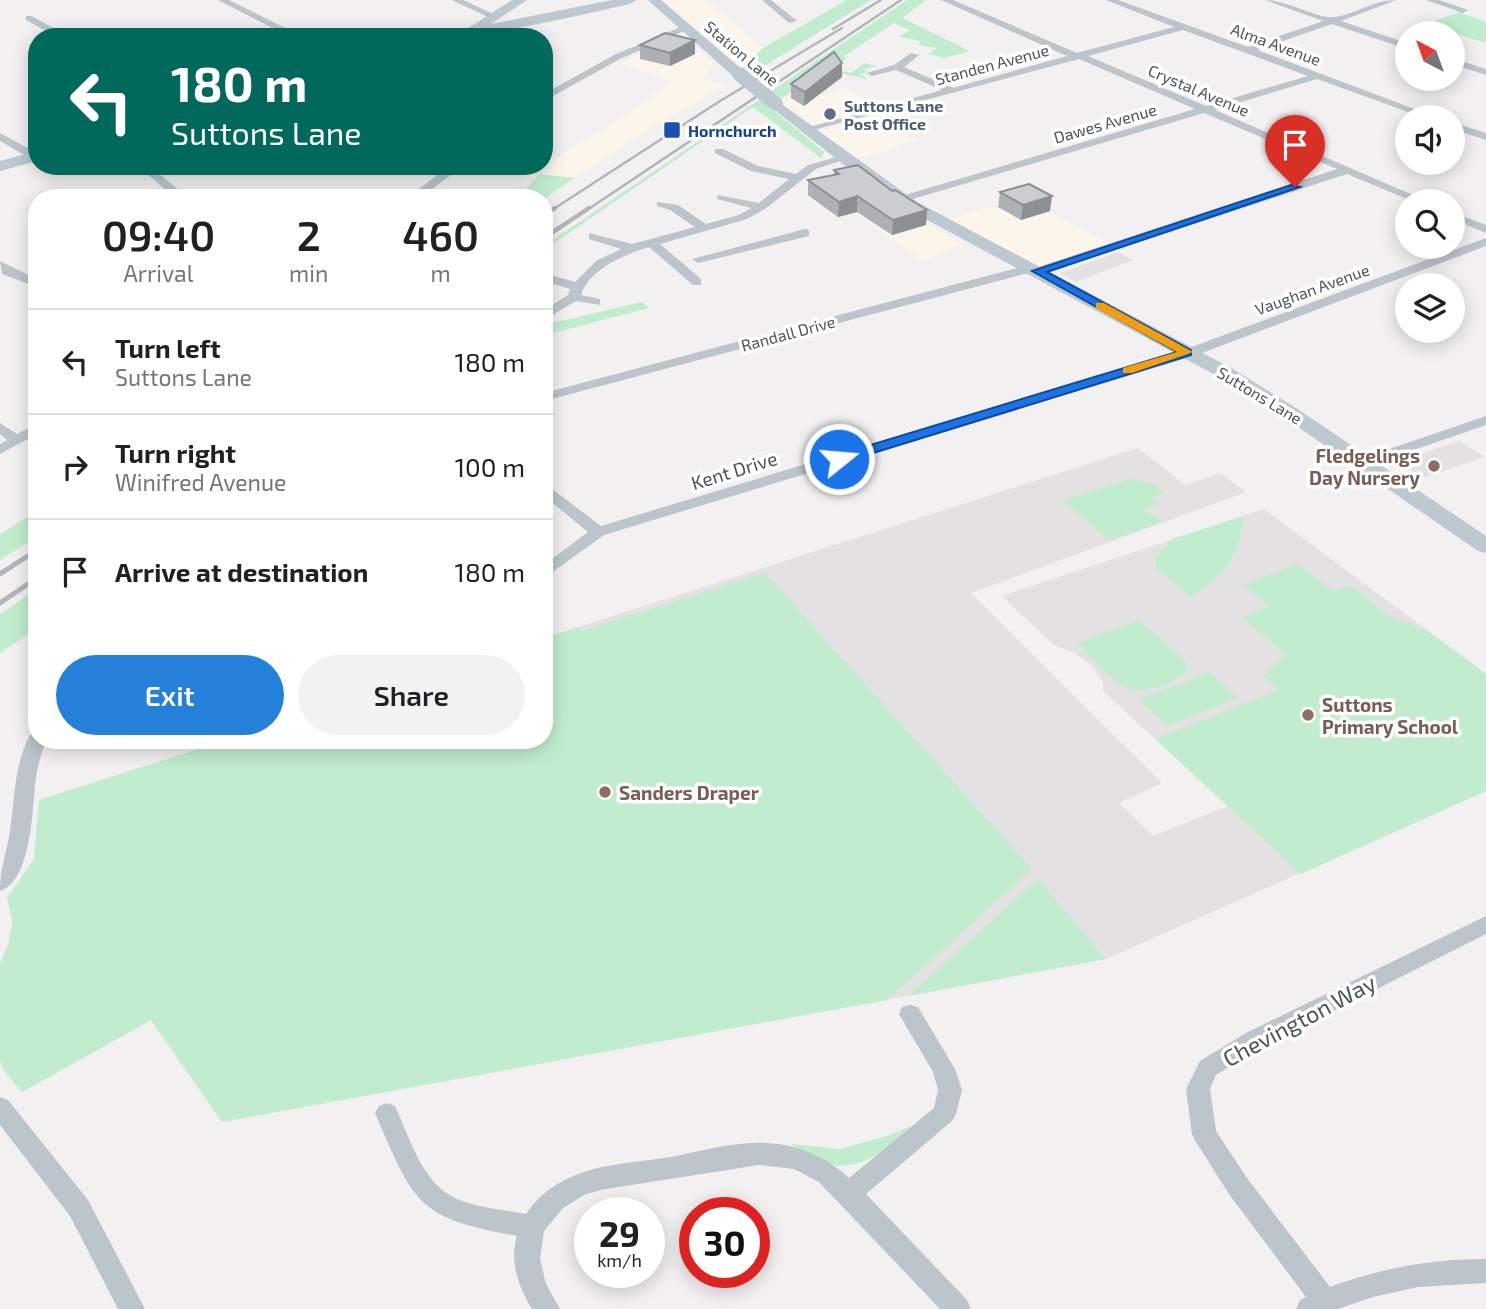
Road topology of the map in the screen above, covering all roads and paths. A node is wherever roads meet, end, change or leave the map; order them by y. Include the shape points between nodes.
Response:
1 (222, 0) edge
2 (456, 0) edge
3 (522, 0) edge
4 (630, 0) edge
5 (654, 0) edge
6 (766, 0) edge
7 (945, 0) edge
8 (1110, 0) edge
9 (1269, 0) edge
10 (1392, 0) edge
11 (1430, 0) edge
12 (1464, 10) dead end
13 (495, 17) junction
14 (29, 18) dead end
15 (792, 21) dead end
16 (1332, 21) junction
17 (1183, 27) junction
18 (47, 28) edge
19 (280, 28) edge
20 (475, 28) edge
21 (488, 28) edge
22 (686, 28) junction
23 (1395, 42) edge
24 (1248, 50) junction
25 (901, 52) dead end
26 (1079, 57) junction
27 (1465, 65) edge
28 (897, 67) junction
29 (1486, 72) edge
30 (872, 73) dead end
31 (1317, 76) junction
32 (952, 91) junction
33 (553, 93) edge
34 (776, 104) joint
35 (1398, 105) edge
36 (1205, 110) junction
37 (810, 130) junction
38 (1465, 130) edge
39 (0, 135) edge
40 (1486, 137) edge
41 (719, 151) dead end
42 (28, 152) edge
43 (844, 158) junction
44 (28, 159) edge
45 (0, 166) edge
46 (1347, 170) junction
47 (154, 175) edge
48 (444, 175) edge
49 (798, 178) junction
50 (171, 189) edge
51 (425, 189) edge
52 (1395, 190) edge
53 (721, 197) dead end
54 (902, 199) junction
55 (660, 204) dead end
56 (761, 206) junction
57 (1465, 220) edge
58 (704, 228) junction
59 (1486, 229) edge
60 (741, 233) junction
61 (805, 233) dead end
62 (593, 236) dead end
63 (651, 242) junction
64 (1486, 242) edge
65 (632, 248) junction
66 (698, 259) dead end
67 (0, 265) edge
68 (1035, 270) junction
69 (28, 280) edge
70 (553, 281) edge
71 (697, 282) dead end
72 (575, 292) junction
73 (595, 302) dead end
74 (553, 309) edge
75 (1188, 353) junction
76 (553, 395) edge
77 (1486, 420) edge
78 (0, 427) edge
79 (28, 433) edge
80 (16, 440) junction
81 (0, 450) edge
82 (1365, 462) junction
83 (553, 495) edge
84 (598, 532) junction
85 (1486, 546) edge
86 (553, 566) edge
87 (33, 749) edge
88 (0, 883) edge
89 (1486, 925) edge
90 (911, 1014) dead end
91 (0, 1107) edge
92 (387, 1113) dead end
93 (848, 1194) junction
94 (533, 1227) junction
95 (1486, 1271) edge
96 (1317, 1305) edge
97 (132, 1309) edge
98 (547, 1309) edge
99 (958, 1309) edge

1 - 19 street
2 - 13 street
3 - 13 street
4 - 21 street
5 - 22 street, Station Lane
6 - 15 street
7 - 26 street, Crystal Avenue
8 - 17 street, Alma Avenue
9 - 16 street
10 - 16 street
11 - 12 street
13 - 20 street
14 - 18 street
16 - 23 street
16 - 24 street
17 - 24 street, Alma Avenue
17 - 26 street, Standen Avenue
22 - 33 street via 617,57
22 - 34 street, Station Lane, bridge
24 - 31 street, Alma Avenue
25 - 28 street via 918,56
26 - 32 street, Standen Avenue
26 - 36 street, Crystal Avenue
27 - 29 street
28 - 30 street
28 - 32 street
31 - 35 street, Alma Avenue
31 - 36 street, Dawes Avenue
32 - 37 street, Standen Avenue
34 - 37 street, Suttons Lane
36 - 46 street, Crystal Avenue
36 - 54 street, Dawes Avenue
37 - 43 street, Suttons Lane
38 - 40 street
39 - 42 street
41 - 49 street via 755,169
43 - 49 street via 814,166
43 - 54 street, Suttons Lane
44 - 45 street
46 - 52 street, Crystal Avenue
46 - 68 street, Randall Drive
47 - 50 street
48 - 51 street
49 - 56 street
53 - 56 street
54 - 68 street, Suttons Lane
55 - 58 street via 674,207
56 - 60 street
57 - 59 street
58 - 60 street
58 - 63 street
60 - 61 street via 763,244
60 - 66 street
62 - 65 street
63 - 65 street
63 - 71 street
64 - 75 street, Vaughan Avenue
65 - 72 street via 600,264
67 - 69 street
68 - 75 street, Suttons Lane
68 - 76 street, Randall Drive
70 - 72 street
72 - 73 street
72 - 74 street
75 - 82 street, Suttons Lane
75 - 84 street, Kent Drive
77 - 82 street
78 - 80 street
79 - 80 street
80 - 81 street
82 - 85 street, Suttons Lane
83 - 84 street
84 - 86 street, Kent Drive
87 - 88 street via 26,768 16,855
89 - 96 street, Chevington Way via 1254,1040 1208,1068 1198,1089 1204,1134
90 - 93 street via 944,1069 950,1090 944,1114
91 - 97 street via 79,1208
92 - 94 street via 417,1178 432,1197 455,1210
93 - 94 street via 811,1164 785,1155 751,1153 584,1183 557,1198
93 - 99 street
94 - 98 street via 527,1265
95 - 96 street via 1421,1273

